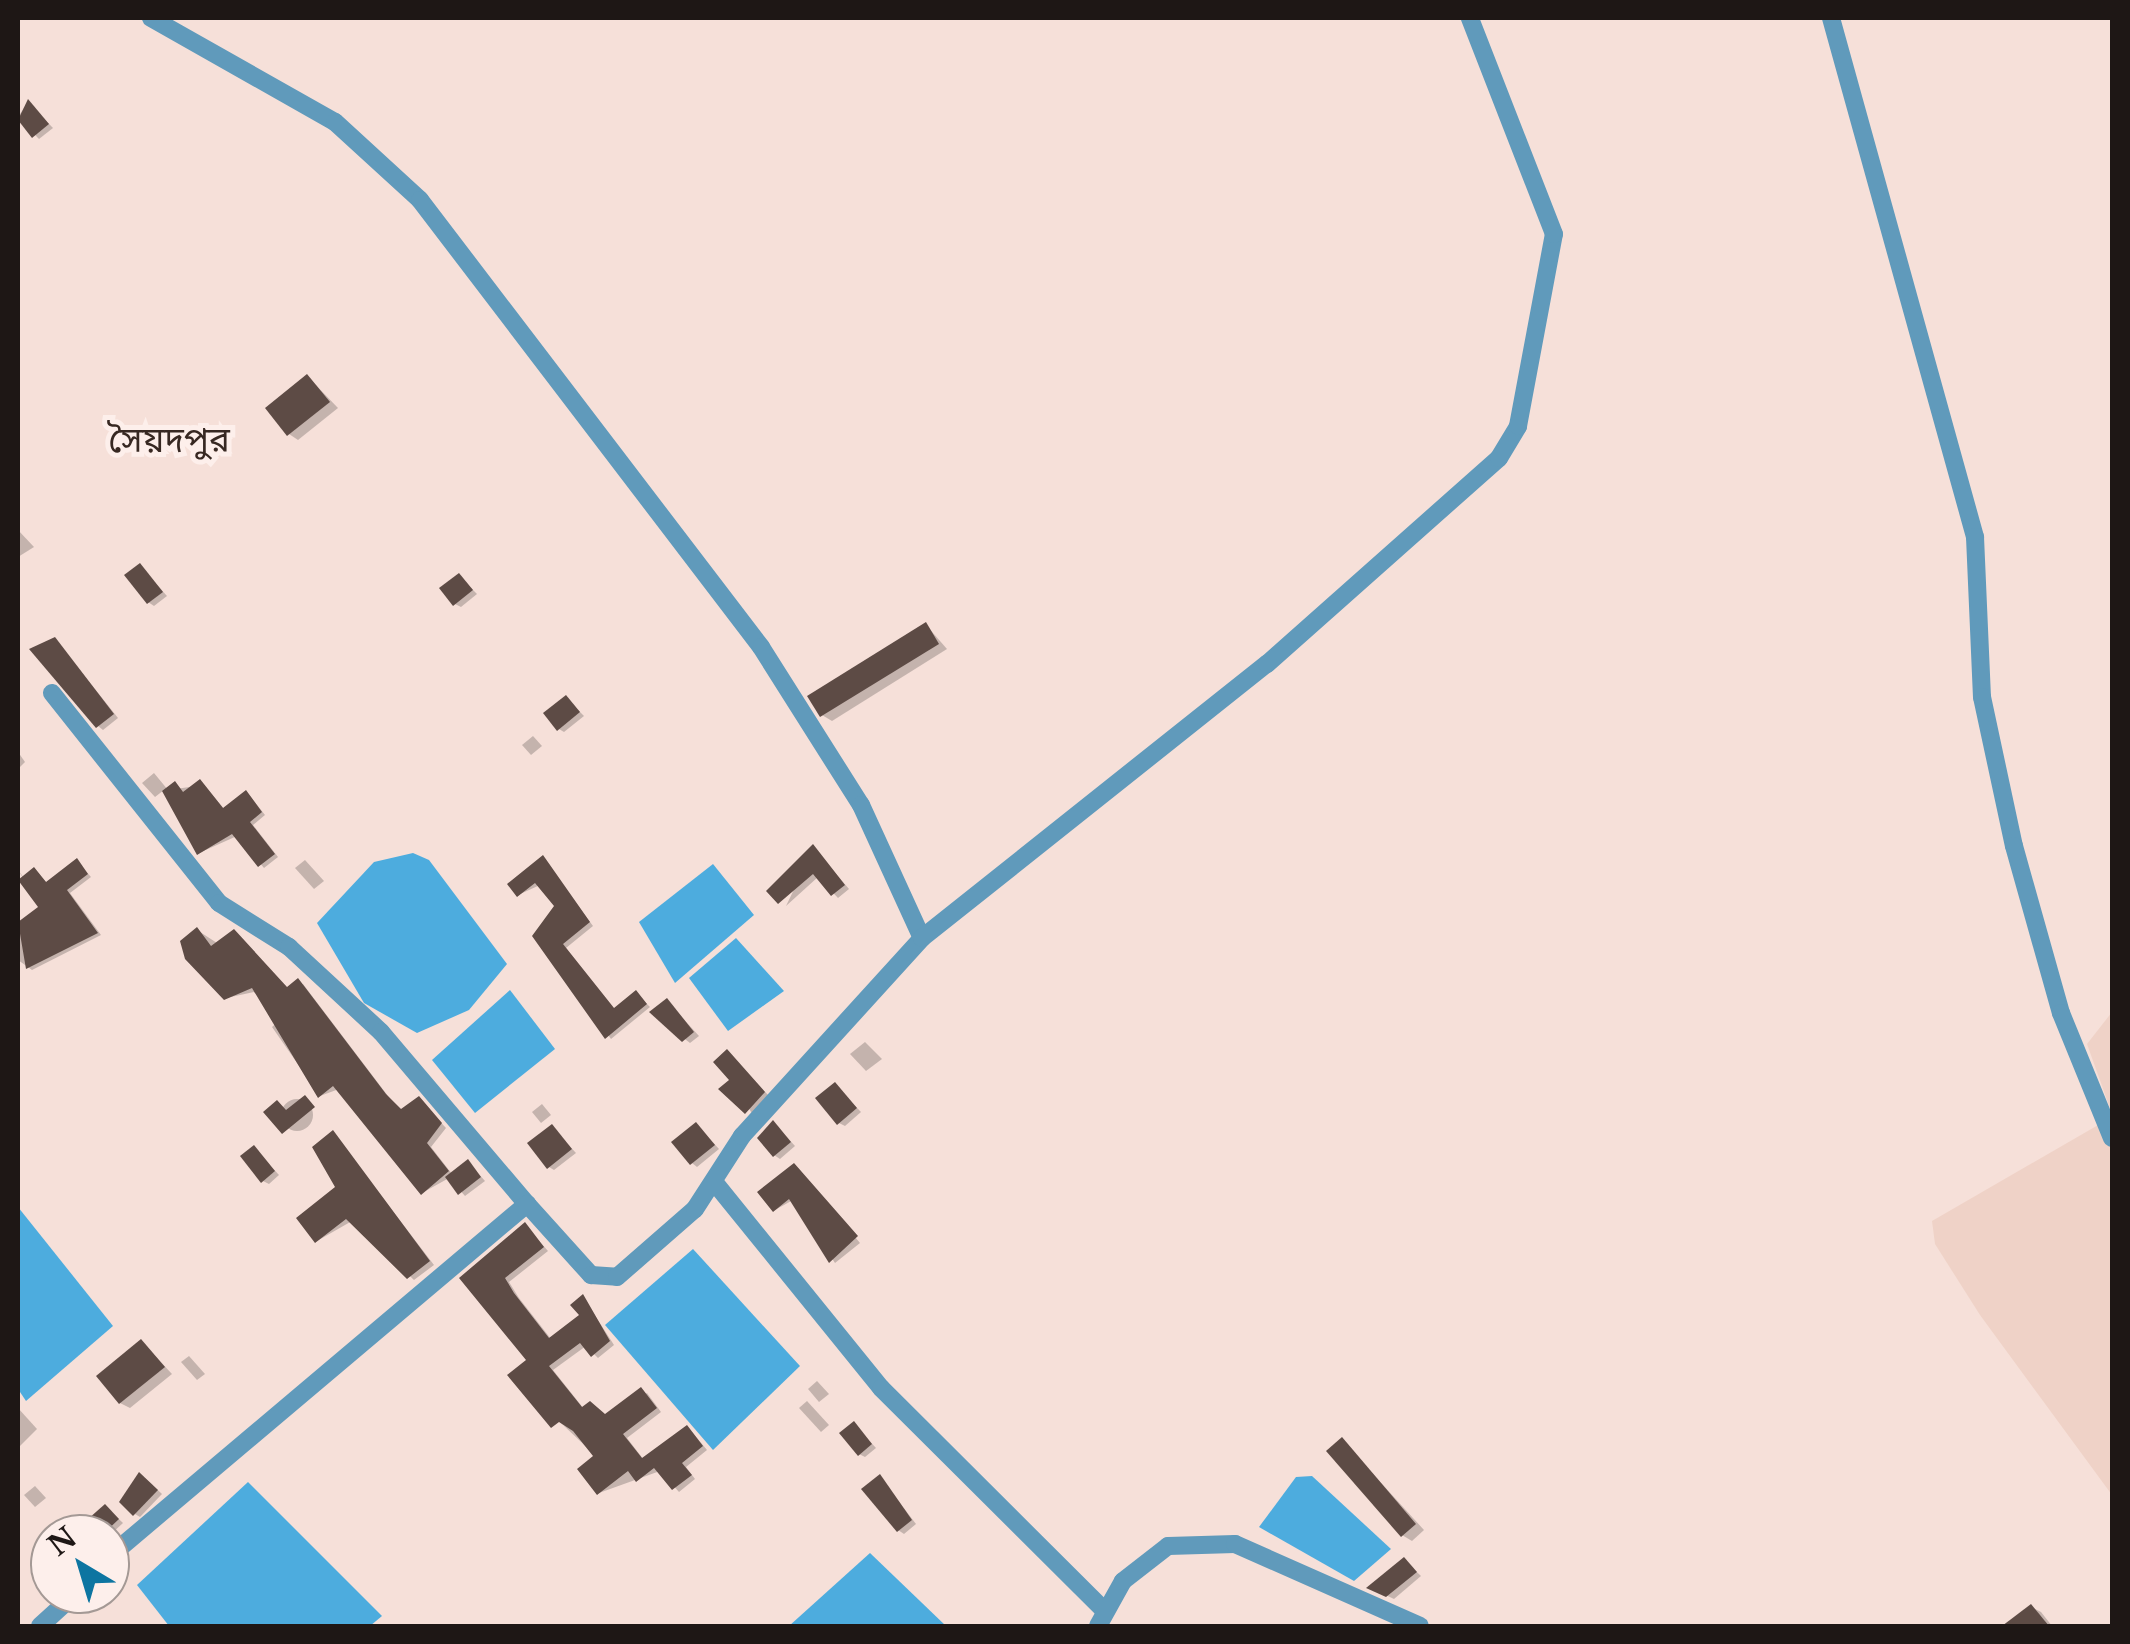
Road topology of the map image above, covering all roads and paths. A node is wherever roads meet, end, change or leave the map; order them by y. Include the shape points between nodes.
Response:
1 (151, 18) edge
2 (1470, 18) edge
3 (1830, 18) edge
4 (52, 693) dead end
5 (922, 938) junction
6 (2112, 1138) edge
7 (715, 1183) junction
8 (528, 1204) junction
9 (130, 1539) edge
10 (1100, 1618) edge
11 (1420, 1626) edge

1 - 5 street via 335,122 420,200 760,647 861,806
2 - 5 street via 1554,234 1518,426 1499,458 1390,559
3 - 6 street via 1975,537 1982,698 2014,846 2062,1013
4 - 8 street via 219,903 289,947 381,1032
5 - 7 street via 766,1107
7 - 8 street via 695,1210 603,1281
7 - 10 street via 881,1388
8 - 9 street
10 - 11 street via 1168,1546 1235,1544

